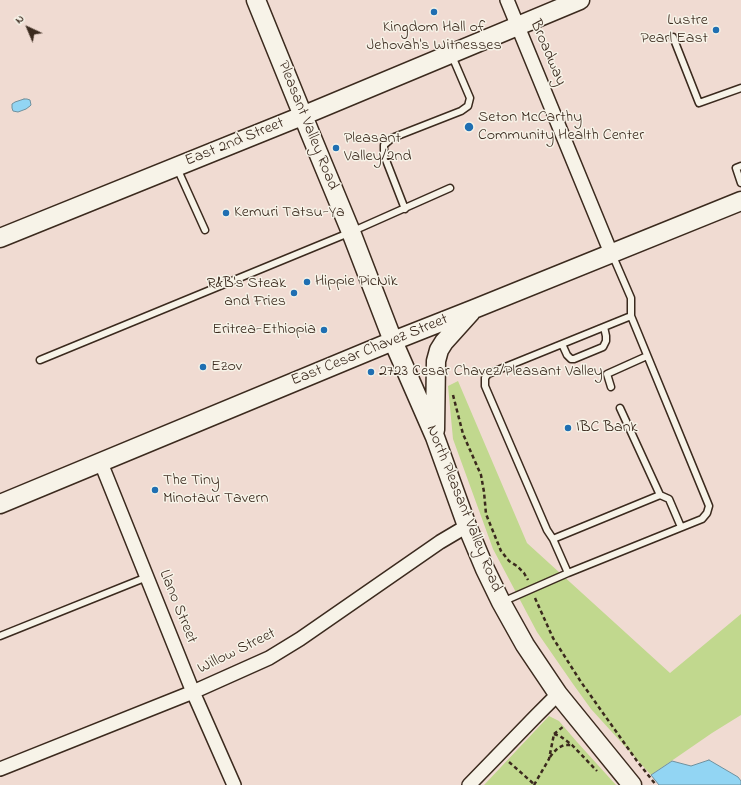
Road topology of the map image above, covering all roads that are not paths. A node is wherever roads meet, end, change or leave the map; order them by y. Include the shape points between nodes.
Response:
1 (256, 0) edge
2 (507, 0) edge
3 (580, 0) edge
4 (517, 26) junction
5 (673, 37) dead end
6 (451, 54) junction
7 (741, 88) edge
8 (302, 116) junction
9 (741, 166) edge
10 (177, 167) junction
11 (741, 182) edge
12 (450, 188) dead end
13 (741, 201) edge
14 (405, 209) junction
15 (205, 230) dead end
16 (351, 232) junction
17 (0, 238) edge
18 (611, 253) junction
19 (474, 309) junction
20 (631, 316) junction
21 (604, 327) junction
22 (393, 341) junction
23 (562, 344) junction
24 (648, 356) junction
25 (40, 360) dead end
26 (611, 387) dead end
27 (620, 408) dead end
28 (435, 437) junction
29 (101, 463) junction
30 (660, 495) junction
31 (0, 504) edge
32 (467, 526) junction
33 (682, 528) junction
34 (553, 539) junction
35 (568, 573) junction
36 (147, 577) junction
37 (501, 602) junction
38 (0, 636) edge
39 (194, 692) junction
40 (558, 694) junction
41 (0, 769) edge
42 (234, 785) edge
43 (469, 785) edge
44 (632, 785) edge

1 - 8 main road, Pleasant Valley Road
2 - 4 street, Broadway
3 - 4 main road, East 2nd Street
4 - 6 main road, East 2nd Street
4 - 18 street, Broadway
5 - 7 lane via 699,103
6 - 8 main road, East 2nd Street
6 - 14 lane via 470,98 468,106 392,138 384,145 384,155
8 - 10 main road, East 2nd Street
8 - 16 main road, Pleasant Valley Road
9 - 11 lane via 736,168
10 - 15 lane
10 - 17 main road, East 2nd Street
12 - 14 lane
13 - 18 main road, East Cesar Chavez Street
14 - 16 lane
16 - 22 main road, Pleasant Valley Road
16 - 25 lane
18 - 19 main road, East Cesar Chavez Street
18 - 20 lane via 631,298
19 - 22 main road, East Cesar Chavez Street
19 - 28 main road via 439,350 436,361
20 - 21 lane
20 - 24 lane
21 - 23 lane
21 - 23 lane via 606,341 603,347 574,359 567,355
22 - 28 main road, North Pleasant Valley Road
22 - 29 main road, East Cesar Chavez Street
23 - 34 lane via 488,374 485,378 485,386
24 - 26 lane via 606,374
24 - 33 lane via 709,506 702,519
27 - 30 lane
28 - 32 main road, North Pleasant Valley Road
29 - 31 main road, East Cesar Chavez Street
29 - 36 street, Llano Street
30 - 33 lane via 669,499
30 - 34 lane
32 - 37 main road, North Pleasant Valley Road
32 - 39 street, Willow Street via 269,658
33 - 35 lane
34 - 35 lane
35 - 37 lane
36 - 38 lane
36 - 39 street, Llano Street
37 - 40 main road, North Pleasant Valley Road
39 - 41 street, Willow Street
39 - 42 street, Llano Street
40 - 43 street
40 - 44 main road, North Pleasant Valley Road

